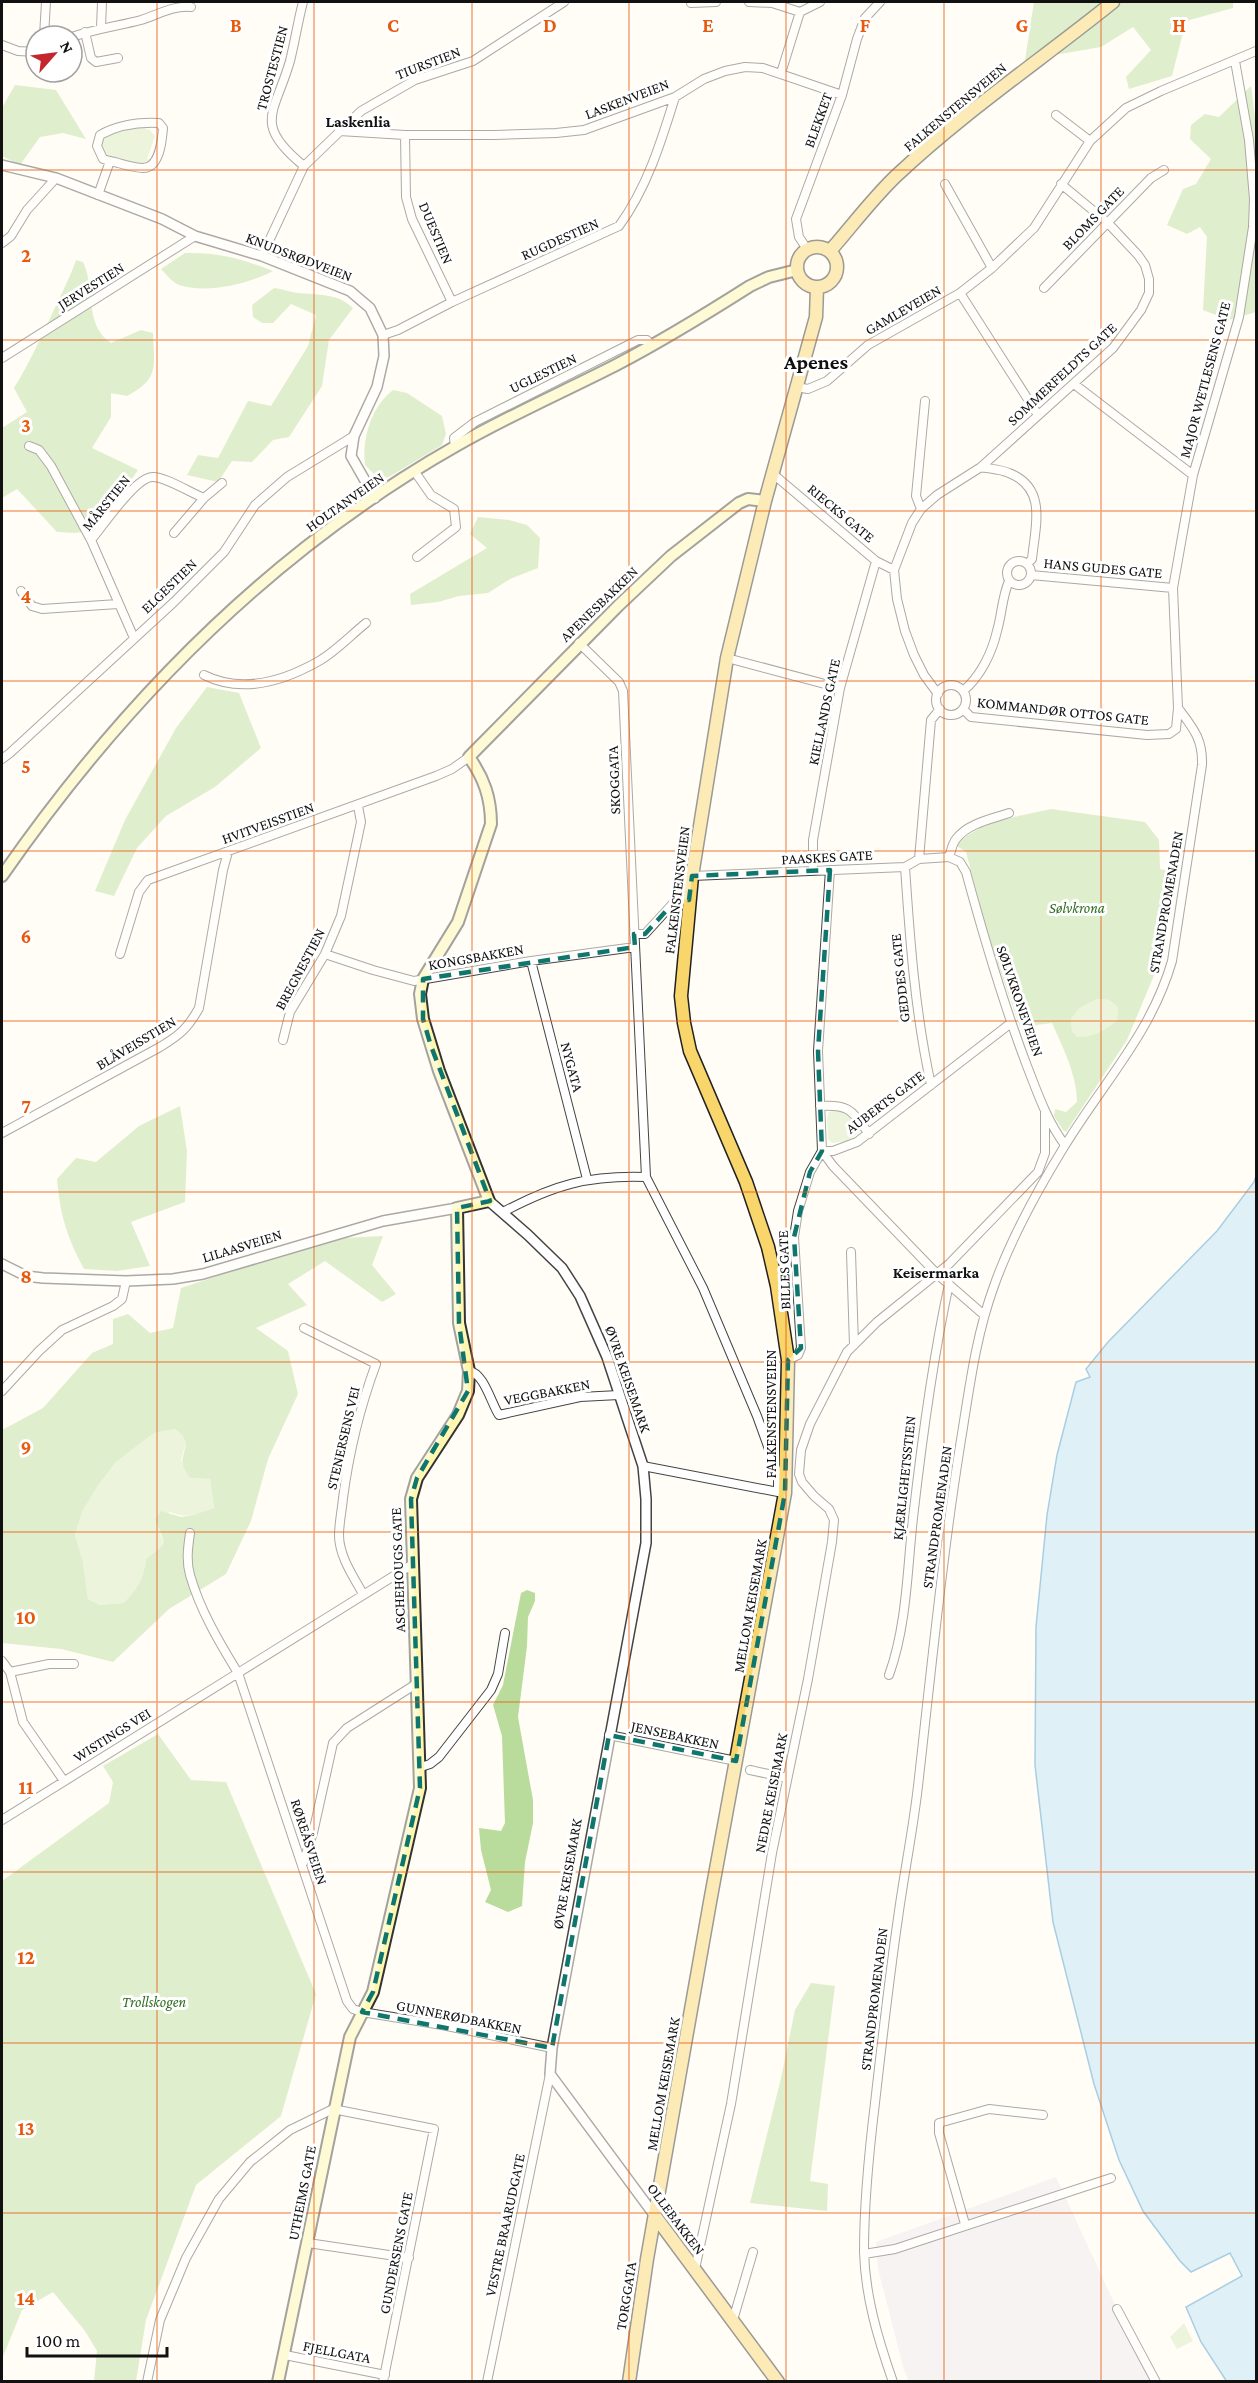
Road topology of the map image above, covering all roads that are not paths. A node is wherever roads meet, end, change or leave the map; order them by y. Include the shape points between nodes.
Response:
1 (46, 2) edge
2 (102, 2) edge
3 (303, 2) edge
4 (564, 2) edge
5 (716, 2) edge
6 (749, 2) edge
7 (820, 2) edge
8 (880, 2) edge
9 (1113, 2) edge
10 (691, 3) dead end
11 (191, 6) dead end
12 (800, 12) junction
13 (45, 24) edge
14 (101, 28) junction
15 (85, 32) joint
16 (2, 45) edge
17 (24, 51) edge
18 (1257, 51) edge
19 (118, 58) dead end
20 (1235, 61) junction
21 (781, 73) junction
22 (842, 95) junction
23 (675, 97) junction
24 (1056, 115) dead end
25 (339, 131) junction
26 (405, 135) junction
27 (1090, 141) junction
28 (110, 161) junction
29 (2, 165) edge
30 (304, 166) junction
31 (1164, 170) dead end
32 (56, 178) junction
33 (945, 184) dead end
34 (1061, 184) junction
35 (98, 195) junction
36 (1107, 222) junction
37 (195, 236) junction
38 (2, 243) edge
39 (807, 249) junction
40 (830, 251) junction
41 (262, 256) junction
42 (992, 268) junction
43 (797, 270) junction
44 (817, 287) junction
45 (1044, 288) dead end
46 (960, 293) junction
47 (452, 302) junction
48 (383, 335) junction
49 (2, 358) edge
50 (1074, 384) junction
51 (796, 387) junction
52 (925, 401) dead end
53 (1038, 415) junction
54 (354, 436) junction
55 (29, 446) dead end
56 (981, 467) junction
57 (415, 472) junction
58 (772, 473) junction
59 (1193, 475) junction
60 (222, 483) dead end
61 (204, 498) junction
62 (375, 498) junction
63 (765, 501) junction
64 (921, 509) junction
65 (174, 533) dead end
66 (91, 540) junction
67 (417, 557) dead end
68 (876, 561) junction
69 (1027, 564) junction
70 (894, 570) junction
71 (1031, 575) junction
72 (1009, 581) junction
73 (1173, 588) junction
74 (21, 591) dead end
75 (118, 604) junction
76 (366, 623) dead end
77 (134, 638) junction
78 (579, 643) junction
79 (727, 657) junction
80 (204, 675) dead end
81 (840, 688) junction
82 (963, 691) junction
83 (938, 694) junction
84 (1178, 708) junction
85 (940, 709) junction
86 (963, 709) junction
87 (469, 757) junction
88 (2, 759) edge
89 (358, 806) junction
90 (1009, 813) dead end
91 (228, 852) junction
92 (949, 858) junction
93 (919, 859) junction
94 (960, 862) joint
95 (905, 867) junction
96 (831, 870) junction
97 (813, 871) junction
98 (2, 876) edge
99 (692, 876) junction
100 (689, 900) junction
101 (634, 934) junction
102 (634, 947) junction
103 (120, 954) dead end
104 (326, 954) junction
105 (531, 961) junction
106 (423, 979) junction
107 (1011, 1023) junction
108 (283, 1040) dead end
109 (931, 1085) junction
110 (820, 1106) junction
111 (1045, 1112) junction
112 (2, 1133) edge
113 (869, 1134) junction
114 (1065, 1145) junction
115 (822, 1150) junction
116 (646, 1177) junction
117 (587, 1179) junction
118 (489, 1201) junction
119 (457, 1208) junction
120 (503, 1212) junction
121 (851, 1252) dead end
122 (2, 1264) edge
123 (938, 1274) junction
124 (126, 1281) junction
125 (949, 1284) junction
126 (984, 1315) junction
127 (304, 1328) dead end
128 (854, 1345) junction
129 (788, 1360) junction
130 (469, 1371) junction
131 (2, 1391) edge
132 (619, 1395) junction
133 (642, 1466) junction
134 (782, 1492) junction
135 (190, 1533) dead end
136 (413, 1564) junction
137 (363, 1594) junction
138 (505, 1633) dead end
139 (2, 1661) edge
140 (74, 1664) dead end
141 (10, 1672) junction
142 (238, 1673) junction
143 (888, 1675) dead end
144 (416, 1684) junction
145 (609, 1734) junction
146 (736, 1761) junction
147 (421, 1767) junction
148 (750, 1770) dead end
149 (787, 1778) junction
150 (64, 1781) junction
151 (2, 1820) edge
152 (303, 1863) junction
153 (362, 2012) junction
154 (552, 2048) junction
155 (550, 2074) junction
156 (333, 2109) junction
157 (1042, 2115) dead end
158 (1111, 2178) dead end
159 (655, 2216) junction
160 (965, 2224) junction
161 (308, 2243) junction
162 (753, 2253) dead end
163 (864, 2254) junction
164 (409, 2259) junction
165 (695, 2269) junction
166 (1117, 2309) dead end
167 (733, 2320) junction
168 (285, 2355) junction
169 (384, 2378) edge
170 (147, 2382) edge
171 (278, 2382) edge
172 (487, 2382) edge
173 (629, 2382) edge
174 (778, 2382) edge
175 (893, 2382) edge
176 (1156, 2382) edge

1 - 13 street
2 - 14 street
3 - 30 street, TROSTESTIEN via 289,63 271,115 278,142
4 - 25 street, TIURSTIEN via 474,61 414,80 375,101
5 - 10 street
6 - 12 street
7 - 12 street
8 - 22 street, BLEKKET via 866,18 857,39
9 - 40 main road, FALKENSTENSVEIEN via 907,166
11 - 14 street
12 - 21 street
14 - 15 street
15 - 19 street via 91,58 96,62
16 - 17 street
18 - 20 street, GAMLEVEIEN
20 - 27 street, GAMLEVEIEN via 1126,108
20 - 59 street, MAJOR WETLESENS GATE via 1249,140 1253,227 1239,317
21 - 22 street, LASKENVEIEN
21 - 23 street, LASKENVEIEN via 745,67 725,71
22 - 39 street, BLEKKET via 796,219 799,237
23 - 26 street, LASKENVEIEN via 584,130
23 - 47 street, RUGDESTIEN via 663,137 634,204 619,226
24 - 27 street
25 - 26 street, LASKENVEIEN
25 - 30 street, TIURSTIEN
26 - 47 street, DUESTIEN via 406,197 412,219
27 - 34 street, GAMLEVEIEN
28 - 28 street via 144,168 152,165 163,128 159,123 144,122 100,135 97,146 103,159
28 - 35 street
29 - 32 street, KNUDSRØDVEIEN
30 - 41 street, TIURSTIEN
31 - 36 street, BLOMS GATE
32 - 35 street, KNUDSRØDVEIEN
32 - 38 street
33 - 42 street
34 - 36 street, SOMMERFELDTS GATE
34 - 42 street, GAMLEVEIEN via 1034,228
35 - 37 street, KNUDSRØDVEIEN
36 - 45 street, BLOMS GATE
36 - 50 street, SOMMERFELDTS GATE via 1145,265 1149,293 1125,334
37 - 41 street, KNUDSRØDVEIEN
37 - 49 street, JERVESTIEN
39 - 40 main road via 819,247
39 - 43 main road via 801,254
40 - 44 main road via 836,261 836,274 829,284
41 - 48 street, KNUDSRØDVEIEN via 351,291 370,308
42 - 46 street, GAMLEVEIEN
43 - 44 main road via 806,284
43 - 57 main road, HOLTANVEIEN via 750,286 651,345 454,447
44 - 51 main road, FALKENSTENSVEIEN via 816,317
46 - 51 street, GAMLEVEIEN via 868,345 817,387
46 - 53 street
47 - 48 street, RUGDESTIEN
48 - 54 street, KNUDSRØDVEIEN via 384,356 377,387
50 - 53 street, SOMMERFELDTS GATE
50 - 59 street
51 - 58 main road, FALKENSTENSVEIEN
52 - 64 street via 916,496
53 - 56 street, SOMMERFELDTS GATE
54 - 62 street, KNUDSRØDVEIEN via 351,456
54 - 77 street, ELGESTIEN via 287,477 255,505 224,552
55 - 66 street via 39,450 51,466
56 - 64 street, SOMMERFELDTS GATE
56 - 69 street via 1008,472 1022,480 1032,493 1038,507 1032,559
57 - 62 main road, HOLTANVEIEN
57 - 67 street via 431,495 454,509 456,527
58 - 63 main road, FALKENSTENSVEIEN
58 - 68 street, RIECKS GATE
59 - 73 street, MAJOR WETLESENS GATE
60 - 61 street
61 - 65 street
61 - 66 street, MÅRSTIEN via 159,478 145,479 132,489
62 - 98 main road, HOLTANVEIEN via 260,585 147,692 61,793
63 - 78 main road, APENESBAKKEN via 748,499 715,522 671,556
63 - 79 main road, FALKENSTENSVEIEN
64 - 70 street
66 - 75 street, MÅRSTIEN
68 - 70 street, RIECKS GATE
68 - 81 street, KIELLANDS GATE
69 - 71 street
69 - 72 street via 1019,561 1009,566
70 - 83 street via 905,631 924,675
71 - 72 street via 1024,584
71 - 73 street, HANS GUDES GATE
72 - 82 street via 988,658
73 - 84 street, MAJOR WETLESENS GATE
74 - 75 street via 33,606 42,609
75 - 77 street, MÅRSTIEN
76 - 80 street via 321,660 268,683 250,685
77 - 88 street, ELGESTIEN
78 - 87 main road, APENESBAKKEN
78 - 101 street, SKOGGATA via 624,691
79 - 81 street
79 - 99 main road, FALKENSTENSVEIEN
81 - 97 street, KIELLANDS GATE via 813,840
82 - 83 street via 948,685
82 - 86 street
83 - 85 street
84 - 86 street, KOMMANDØR OTTOS GATE via 1176,729 1169,734 1147,735 971,717
84 - 114 street, STRANDPROMENADEN via 1195,731 1202,757 1172,961 1162,994 1136,1043
85 - 86 street via 952,714
85 - 93 street via 931,720
87 - 89 street, HVITVEISSTIEN via 444,773
87 - 106 main road via 485,783 491,824 458,922
89 - 91 street, HVITVEISSTIEN
89 - 104 street, BREGNESTIEN via 361,822 352,874
90 - 92 street via 965,830 955,840
91 - 103 street, HVITVEISSTIEN via 148,880 139,892
91 - 112 street, BLÅVEISSTIEN via 200,1008 190,1025 160,1047
92 - 93 street, PAASKES GATE
92 - 94 street, PAASKES GATE
93 - 95 street, PAASKES GATE
94 - 107 street, SØLVKRONEVEIEN
95 - 96 street, PAASKES GATE
95 - 109 street, GEDDES GATE via 919,1033
96 - 97 street, PAASKES GATE
96 - 110 street, BILLES GATE via 818,1052
97 - 99 street, PAASKES GATE
99 - 100 main road, FALKENSTENSVEIEN
100 - 101 street via 677,899 645,934
100 - 129 main road, FALKENSTENSVEIEN via 681,996 684,1023 700,1078 746,1182 764,1236
101 - 102 street, SKOGGATA
102 - 105 street, KONGSBAKKEN
102 - 116 street, SKOGGATA
104 - 106 street, KONGSBAKKEN via 405,979
104 - 108 street, BREGNESTIEN via 290,1012
105 - 106 street, KONGSBAKKEN
105 - 117 street, NYGATA
106 - 118 main road via 423,1019
107 - 109 street, AUBERTS GATE
107 - 111 street, SØLVKRONEVEIEN
109 - 113 street, AUBERTS GATE
110 - 113 street via 845,1107
110 - 115 street, BILLES GATE
111 - 114 street, SØLVKRONEVEIEN
111 - 123 street, NEDRE KEISEMARK via 1045,1153 1038,1172
113 - 115 street, AUBERTS GATE via 843,1148
114 - 126 street, STRANDPROMENADEN via 1018,1230
115 - 123 street
115 - 129 street, BILLES GATE via 810,1172 798,1211 794,1237 801,1348 798,1355
116 - 117 street
116 - 134 street, MELLOM KEISEMARK via 703,1288 757,1416
117 - 120 street via 554,1188
118 - 119 main road, LILAASVEIEN
118 - 120 street, ØVRE KEISEMARK
119 - 124 street, LILAASVEIEN via 383,1221 202,1274
119 - 130 main road, ASCHEHOUGS GATE via 459,1323
120 - 132 street, ØVRE KEISEMARK via 571,1280 596,1330
121 - 128 street
122 - 124 street, LILAASVEIEN via 26,1276
123 - 125 street
123 - 128 street, NEDRE KEISEMARK
124 - 131 street via 122,1299 62,1330
125 - 126 street
125 - 143 street, KJÆRLIGHETSSTIEN via 923,1425 903,1621
126 - 163 street, STRANDPROMENADEN via 954,1483 918,1790 898,1918 869,2157
127 - 137 street, STENERSENS VEI via 376,1364 346,1476 339,1535 341,1550
128 - 149 street, NEDRE KEISEMARK via 810,1424 801,1450 802,1482 829,1509 834,1520
129 - 134 main road, FALKENSTENSVEIEN
130 - 132 street, VEGGBAKKEN via 480,1377 499,1415 580,1397
130 - 136 main road, ASCHEHOUGS GATE via 465,1401 413,1490
132 - 133 street, ØVRE KEISEMARK
133 - 134 street
133 - 145 street, ØVRE KEISEMARK via 646,1543
134 - 146 main road, MELLOM KEISEMARK
135 - 142 street via 190,1574 214,1634
136 - 137 street, WISTINGS VEI
136 - 144 main road, ASCHEHOUGS GATE
137 - 142 street, WISTINGS VEI
138 - 147 street via 491,1690 439,1757
139 - 141 street
140 - 141 street via 49,1664
141 - 150 street via 23,1722
142 - 150 street, WISTINGS VEI
142 - 152 street, RØREÅSVEIEN
144 - 147 main road, ASCHEHOUGS GATE
144 - 152 street via 346,1728 333,1743
145 - 146 street, JENSEBAKKEN
145 - 154 street, ØVRE KEISEMARK
146 - 159 main road, MELLOM KEISEMARK
147 - 153 main road, ASCHEHOUGS GATE via 420,1788 373,1992
148 - 149 street
149 - 165 street, NEDRE KEISEMARK via 743,2038
150 - 151 street, WISTINGS VEI
152 - 153 street, RØREÅSVEIEN via 347,2001
153 - 154 street, GUNNERØDBAKKEN
153 - 156 main road, UTHEIMS GATE via 350,2037
154 - 155 street, ØVRE KEISEMARK
155 - 159 street, OLLEBAKKEN
155 - 172 street, VESTRE BRAARUDGATE
156 - 161 main road, UTHEIMS GATE
156 - 164 street, GUNDERSENS GATE via 434,2129
156 - 170 street via 290,2130 250,2162 219,2199 186,2258 160,2320
157 - 160 street via 983,2110 939,2122
158 - 160 street
159 - 165 main road, OLLEBAKKEN
159 - 173 main road, TORGGATA
160 - 163 street via 895,2249
161 - 164 street
161 - 168 main road, UTHEIMS GATE
162 - 167 street
163 - 175 street, STRANDPROMENADEN via 871,2310
164 - 169 street, GUNDERSENS GATE
165 - 167 main road, OLLEBAKKEN
166 - 176 street
167 - 174 main road, OLLEBAKKEN
168 - 169 street, FJELLGATA
168 - 171 main road, UTHEIMS GATE

